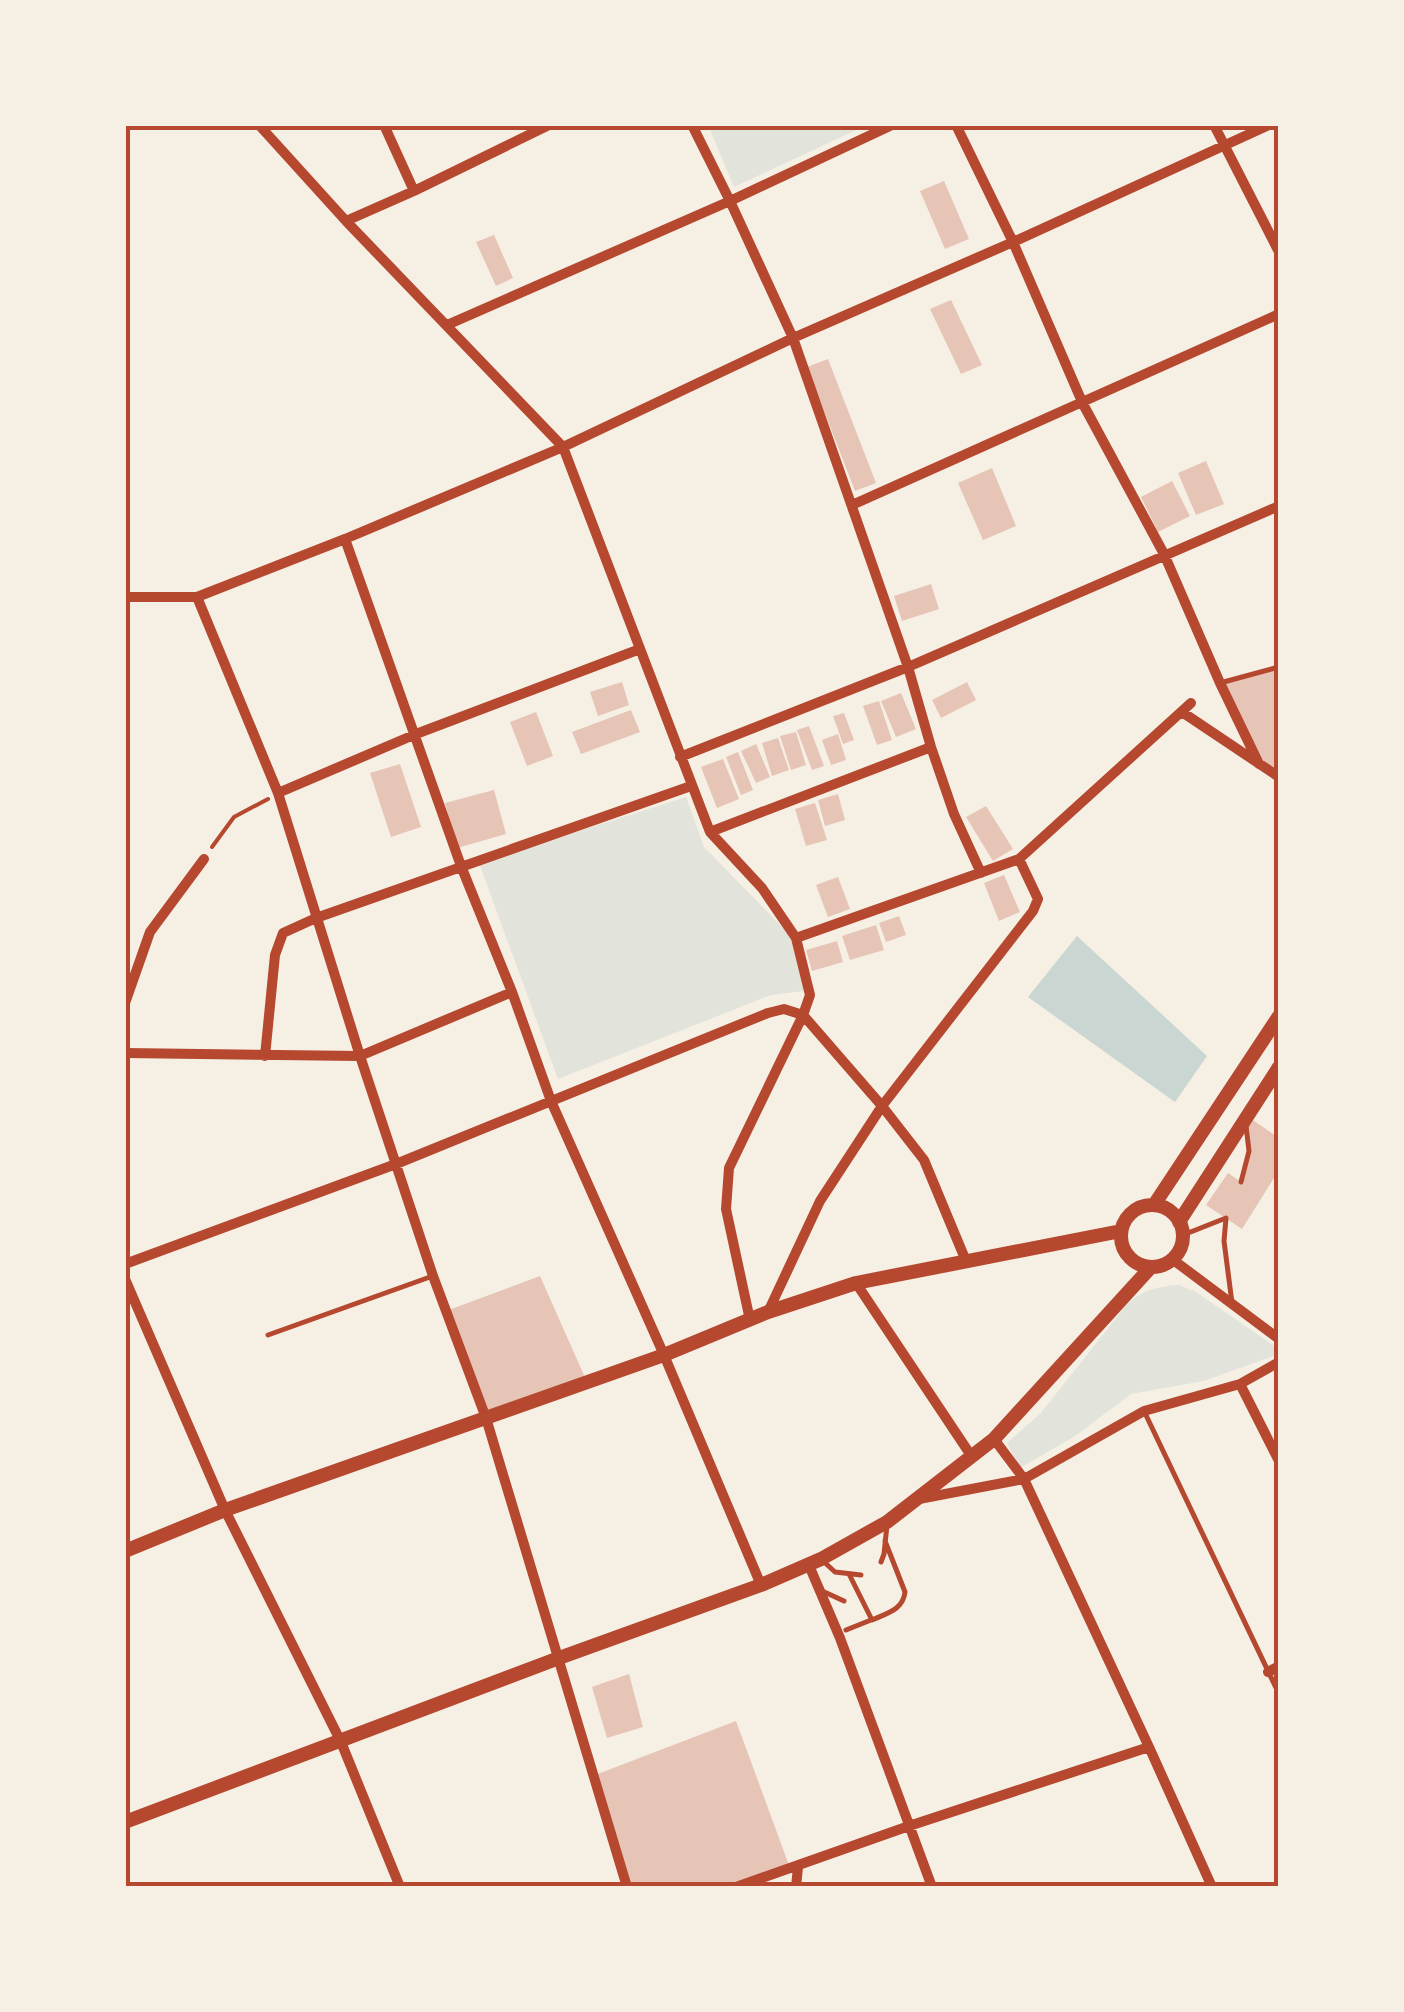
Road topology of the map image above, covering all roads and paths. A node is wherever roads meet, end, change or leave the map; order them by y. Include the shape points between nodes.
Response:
1 (258, 125) edge
2 (384, 125) edge
3 (692, 125) edge
4 (892, 125) edge
5 (956, 125) edge
6 (1214, 125) edge
7 (1269, 125) edge
8 (546, 126) edge
9 (1225, 145) junction
10 (414, 190) junction
11 (730, 201) junction
12 (346, 221) junction
13 (1013, 242) junction
14 (1279, 252) edge
15 (1279, 314) edge
16 (447, 326) junction
17 (793, 338) junction
18 (1082, 404) junction
19 (563, 446) junction
20 (852, 506) junction
21 (1279, 506) edge
22 (345, 538) junction
23 (1164, 554) junction
24 (125, 597) edge
25 (197, 597) junction
26 (640, 650) junction
27 (908, 666) junction
28 (1279, 666) edge
29 (1220, 683) junction
30 (1192, 703) dead end
31 (1182, 712) junction
32 (416, 734) junction
33 (931, 747) junction
34 (680, 757) junction
35 (1259, 764) junction
36 (1279, 777) edge
37 (692, 786) junction
38 (278, 793) junction
39 (710, 832) junction
40 (204, 859) joint
41 (1019, 859) junction
42 (461, 866) junction
43 (981, 873) junction
44 (316, 918) junction
45 (796, 938) junction
46 (512, 992) junction
47 (125, 1003) edge
48 (804, 1015) junction
49 (1279, 1016) edge
50 (125, 1053) edge
51 (265, 1056) junction
52 (360, 1056) junction
53 (1279, 1067) edge
54 (551, 1100) junction
55 (882, 1106) junction
56 (1245, 1120) junction
57 (396, 1164) junction
58 (1242, 1182) dead end
59 (1154, 1205) junction
60 (1181, 1228) junction
61 (1120, 1231) junction
62 (1172, 1259) junction
63 (966, 1261) junction
64 (125, 1264) edge
65 (1151, 1267) junction
66 (433, 1276) junction
67 (125, 1279) edge
68 (856, 1284) junction
69 (1232, 1304) junction
70 (768, 1312) junction
71 (750, 1320) junction
72 (268, 1335) dead end
73 (1279, 1339) edge
74 (664, 1354) junction
75 (1279, 1362) edge
76 (1240, 1384) junction
77 (1144, 1411) junction
78 (486, 1418) junction
79 (994, 1439) junction
80 (972, 1457) junction
81 (1279, 1460) edge
82 (1024, 1479) junction
83 (914, 1500) junction
84 (224, 1510) junction
85 (887, 1522) junction
86 (885, 1541) junction
87 (125, 1552) edge
88 (814, 1561) junction
89 (881, 1562) dead end
90 (849, 1574) junction
91 (861, 1575) dead end
92 (761, 1586) junction
93 (818, 1588) junction
94 (844, 1601) dead end
95 (853, 1618) dead end
96 (872, 1620) junction
97 (843, 1634) junction
98 (559, 1658) junction
99 (1274, 1669) edge
100 (1279, 1694) edge
101 (341, 1742) junction
102 (1149, 1746) junction
103 (125, 1822) edge
104 (909, 1826) junction
105 (798, 1867) junction
106 (400, 1887) edge
107 (627, 1887) edge
108 (736, 1887) edge
109 (796, 1887) edge
110 (932, 1887) edge
111 (1212, 1887) edge

1 - 12 street
2 - 10 street
3 - 11 street
4 - 11 street
5 - 13 street
6 - 9 street
7 - 9 street
8 - 10 street
9 - 13 street
9 - 14 street
10 - 12 street
11 - 16 street
11 - 17 street
12 - 16 street
13 - 17 street
13 - 18 street
15 - 18 street
16 - 19 street
17 - 19 street
17 - 20 street
18 - 20 street
18 - 23 street
19 - 22 street
19 - 26 street
20 - 27 street
21 - 23 street
22 - 25 street
22 - 32 street
23 - 27 street
23 - 29 street
24 - 25 street
25 - 38 street
26 - 32 street
26 - 34 street
27 - 33 street
27 - 34 street
28 - 29 lane
29 - 35 street
30 - 31 street
31 - 35 street
31 - 41 street
32 - 38 street
32 - 42 street
33 - 39 street
33 - 43 street
34 - 37 street
35 - 36 street
37 - 39 street
37 - 42 street
38 - 40 path via 234,817
38 - 44 street
39 - 45 street via 762,888
40 - 47 street via 150,932
41 - 43 street
41 - 55 street via 1038,899 1033,911
42 - 44 street
42 - 46 street
43 - 45 street
44 - 51 street via 283,933
44 - 52 street
45 - 48 street via 810,995
46 - 52 street
46 - 54 street
48 - 54 street via 768,1012
48 - 55 street
48 - 71 street via 729,1168 726,1209
49 - 59 main road
50 - 51 street
51 - 52 street
52 - 57 street
53 - 56 main road
54 - 57 street
54 - 74 street
55 - 63 street via 924,1160
55 - 70 street via 820,1201
56 - 58 lane
56 - 60 main road
57 - 64 street
57 - 66 street
59 - 60 main road via 1169,1210
59 - 61 main road via 1126,1217
60 - 62 main road
60 - 69 lane via 1226,1218
61 - 63 main road
61 - 65 main road via 1128,1256
62 - 65 main road
62 - 69 street
63 - 68 main road
65 - 79 main road
66 - 72 lane
66 - 78 street
67 - 84 street
68 - 70 main road
68 - 80 street
69 - 73 street
70 - 71 main road
71 - 74 main road
74 - 78 main road
74 - 92 street
75 - 76 street
76 - 77 street
76 - 81 street
77 - 82 street
77 - 99 lane
78 - 84 main road
78 - 98 street
79 - 80 main road
79 - 82 street
80 - 83 main road
82 - 83 street
82 - 102 street
83 - 85 main road
84 - 87 main road
84 - 101 street
85 - 86 lane
85 - 88 main road
86 - 89 lane
86 - 96 lane via 904,1600
88 - 90 lane
88 - 92 main road
88 - 93 street
90 - 91 lane
90 - 96 lane
92 - 98 main road
93 - 94 lane
93 - 97 street
95 - 97 lane
96 - 97 lane
97 - 104 street
98 - 101 main road
98 - 107 street
99 - 100 lane
101 - 103 main road
101 - 106 street
102 - 104 street
102 - 111 street
104 - 105 street
104 - 110 street
105 - 108 street
105 - 109 street

